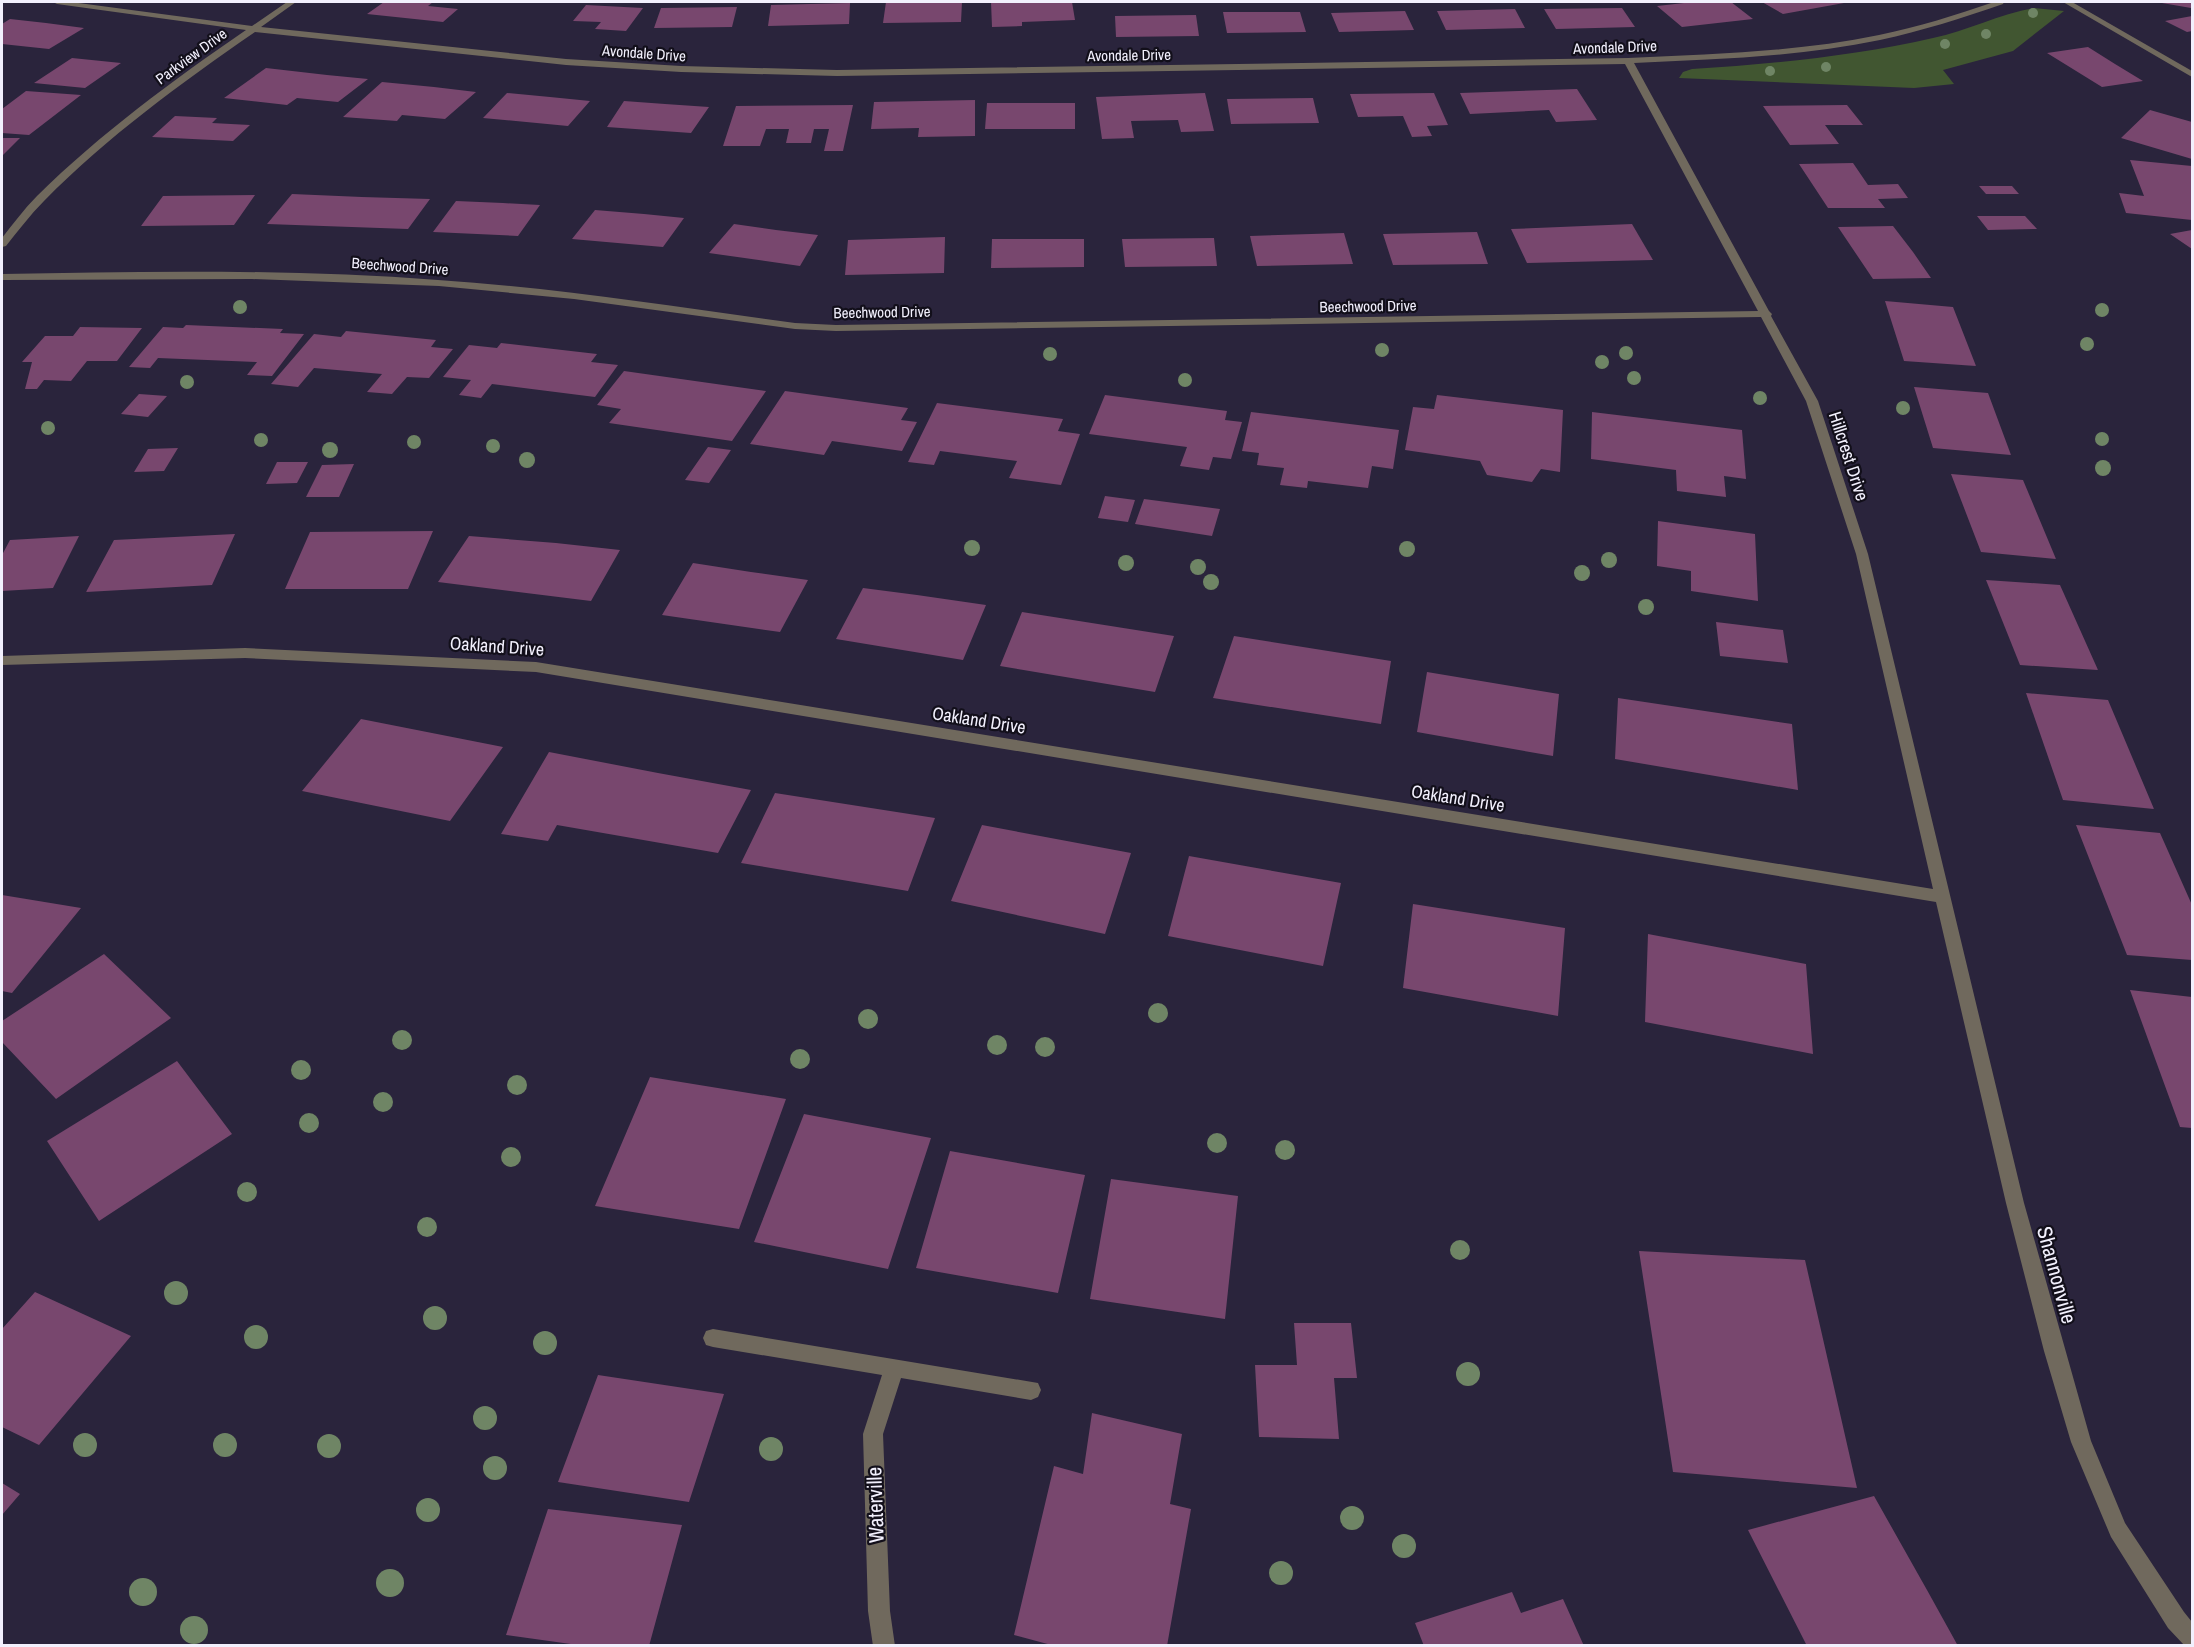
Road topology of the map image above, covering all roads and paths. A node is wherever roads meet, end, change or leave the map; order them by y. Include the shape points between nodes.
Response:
1 (57, 2) edge
2 (292, 2) edge
3 (2000, 2) edge
4 (2067, 2) edge
5 (254, 29) junction
6 (1628, 61) junction
7 (2193, 74) edge
8 (2, 244) edge
9 (2, 276) edge
10 (1767, 314) junction
11 (2, 661) edge
12 (1943, 897) junction
13 (713, 1338) dead end
14 (894, 1368) junction
15 (1031, 1390) dead end
16 (2193, 1637) edge
17 (884, 1646) edge

1 - 5 street, Parkview Drive
2 - 5 street
3 - 6 street, Avondale Drive via 1913,30 1867,40 1733,56
4 - 7 street
5 - 6 street, Avondale Drive via 566,62 804,72
5 - 8 street, Parkview Drive via 191,72 78,164 40,199
6 - 10 street, Hillcrest Drive
9 - 10 street, Beechwood Drive via 159,274 380,280 502,288 836,328
10 - 12 street, Hillcrest Drive via 1812,401 1862,554
11 - 12 street, Oakland Drive via 245,653 536,667
12 - 16 street, Shannonville via 2015,1203 2081,1442 2118,1530 2176,1620
13 - 14 street
14 - 15 street
14 - 17 street, Waterville via 873,1434 879,1611

